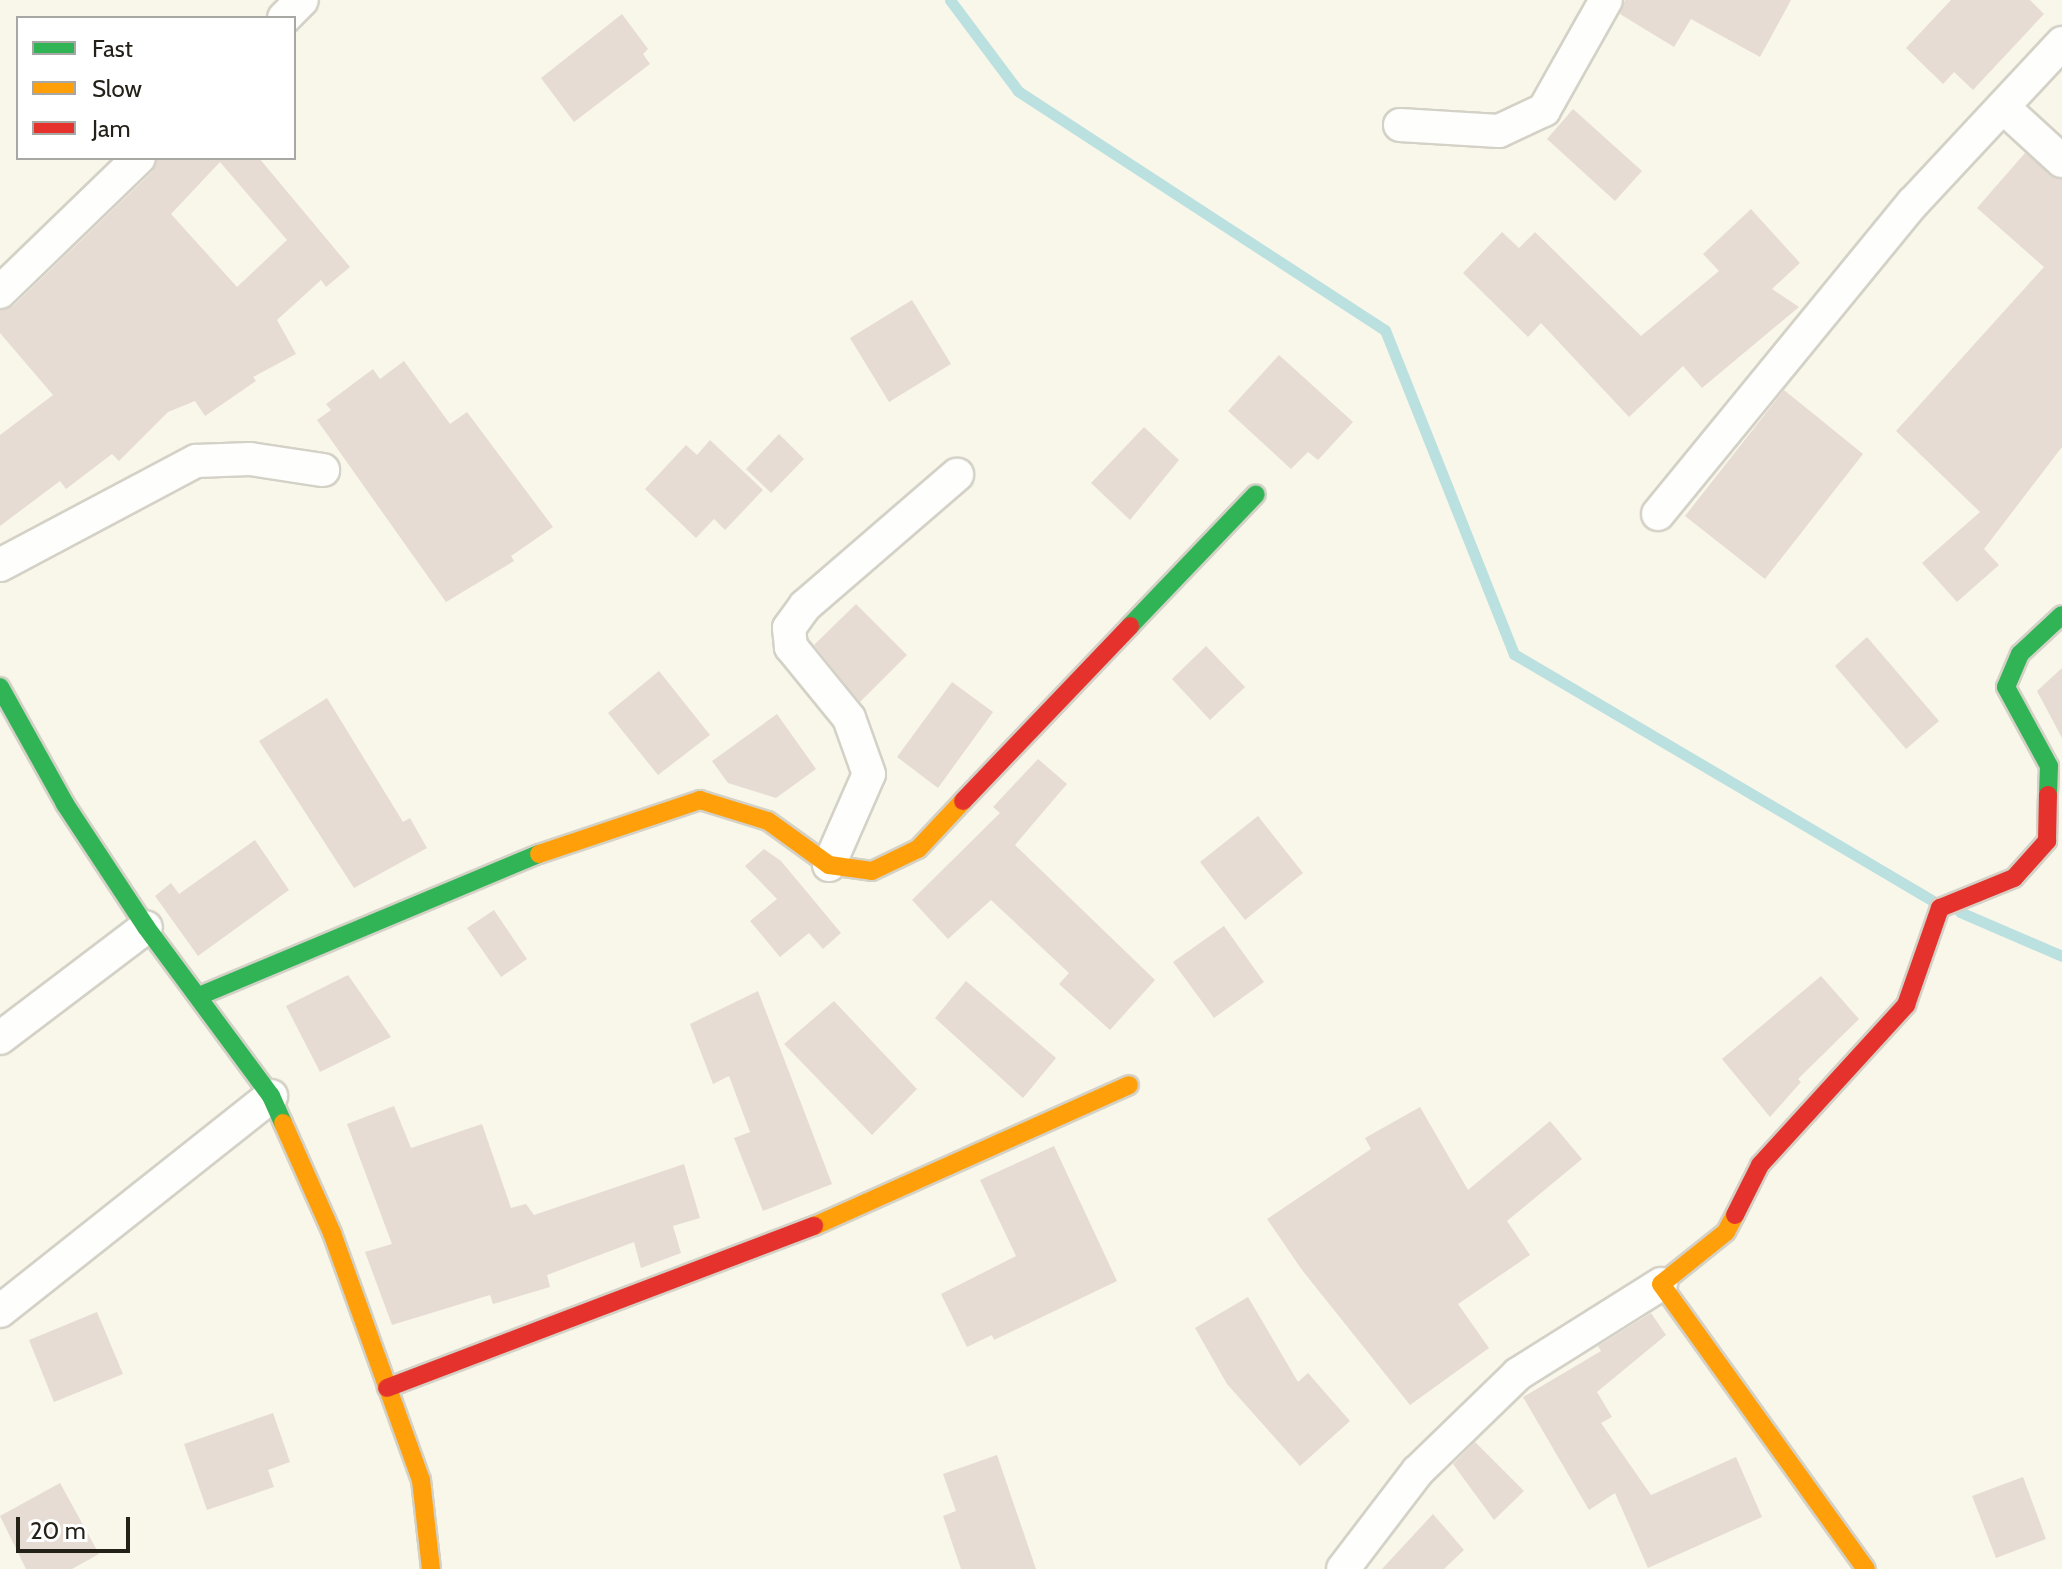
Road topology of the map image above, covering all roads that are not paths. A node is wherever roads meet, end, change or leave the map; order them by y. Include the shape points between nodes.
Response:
1 (302, 0) edge
2 (1606, 0) edge
3 (286, 16) edge
4 (2062, 43) edge
5 (2003, 107) junction
6 (1400, 125) dead end
7 (137, 160) edge
8 (2062, 161) edge
9 (0, 292) edge
10 (323, 470) dead end
11 (957, 475) dead end
12 (1256, 494) dead end
13 (1658, 514) dead end
14 (0, 565) edge
15 (2062, 615) edge
16 (0, 687) edge
17 (829, 865) junction
18 (146, 927) junction
19 (199, 996) junction
20 (0, 1038) edge
21 (1129, 1085) dead end
22 (271, 1096) junction
23 (1661, 1284) junction
24 (0, 1311) edge
25 (387, 1388) junction
26 (431, 1569) edge
27 (1343, 1569) edge
28 (1866, 1569) edge

1 - 3 street
2 - 6 street via 1544,110 1499,131
4 - 5 street
5 - 8 street
5 - 13 street via 1913,203
7 - 9 street
10 - 14 street via 250,459 196,461
11 - 17 street via 805,606 789,628 791,647 849,718 869,774
12 - 17 street via 918,849 872,871
15 - 23 street via 2020,654 2006,687 2049,766 2047,841 2014,878 1940,908 1906,1005 1760,1165 1726,1232
16 - 18 street via 65,804
17 - 19 street via 768,821 700,800 529,857
18 - 19 street
18 - 20 street
19 - 22 street
21 - 25 street via 761,1250
22 - 24 street
22 - 25 street via 332,1233
23 - 27 street via 1518,1374 1418,1471
23 - 28 street
25 - 26 street via 421,1480

